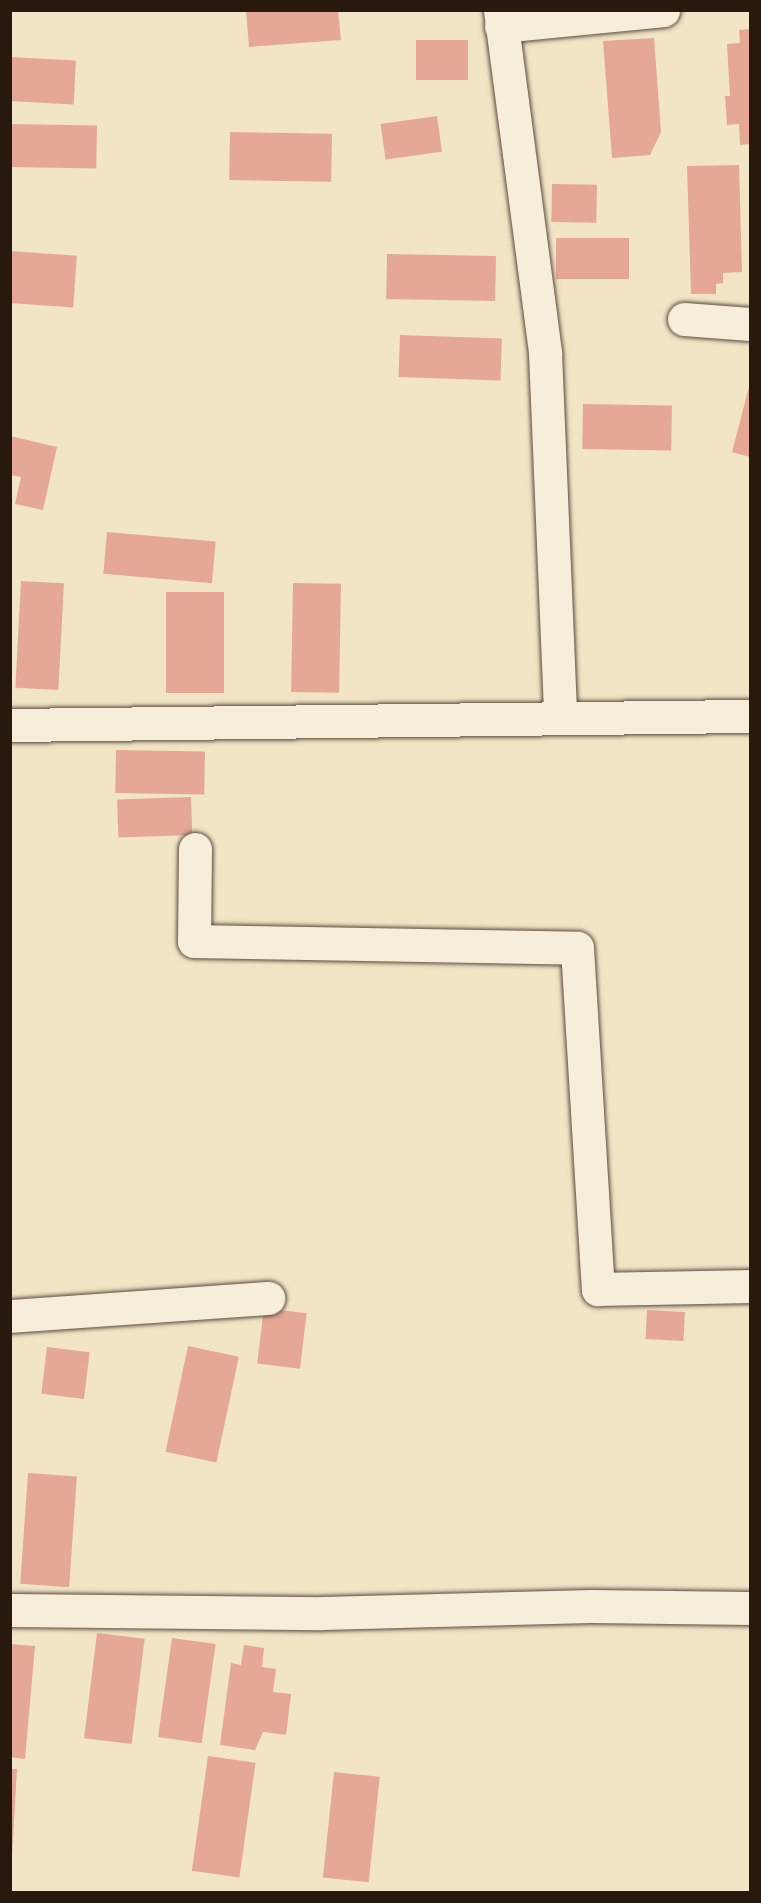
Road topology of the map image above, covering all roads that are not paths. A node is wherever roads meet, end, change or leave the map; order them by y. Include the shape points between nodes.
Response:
1 (663, 10) edge
2 (500, 18) edge
3 (684, 319) dead end
4 (750, 324) edge
5 (750, 716) edge
6 (560, 718) junction
7 (10, 725) edge
8 (195, 849) dead end
9 (750, 1286) edge
10 (268, 1298) dead end
11 (10, 1316) edge
12 (750, 1608) edge
13 (10, 1610) edge

1 - 2 street
2 - 6 street via 545,354
3 - 4 street
5 - 6 street
6 - 7 street
8 - 9 street via 194,941 577,948 598,1289
10 - 11 street
12 - 13 street via 591,1606 322,1613

